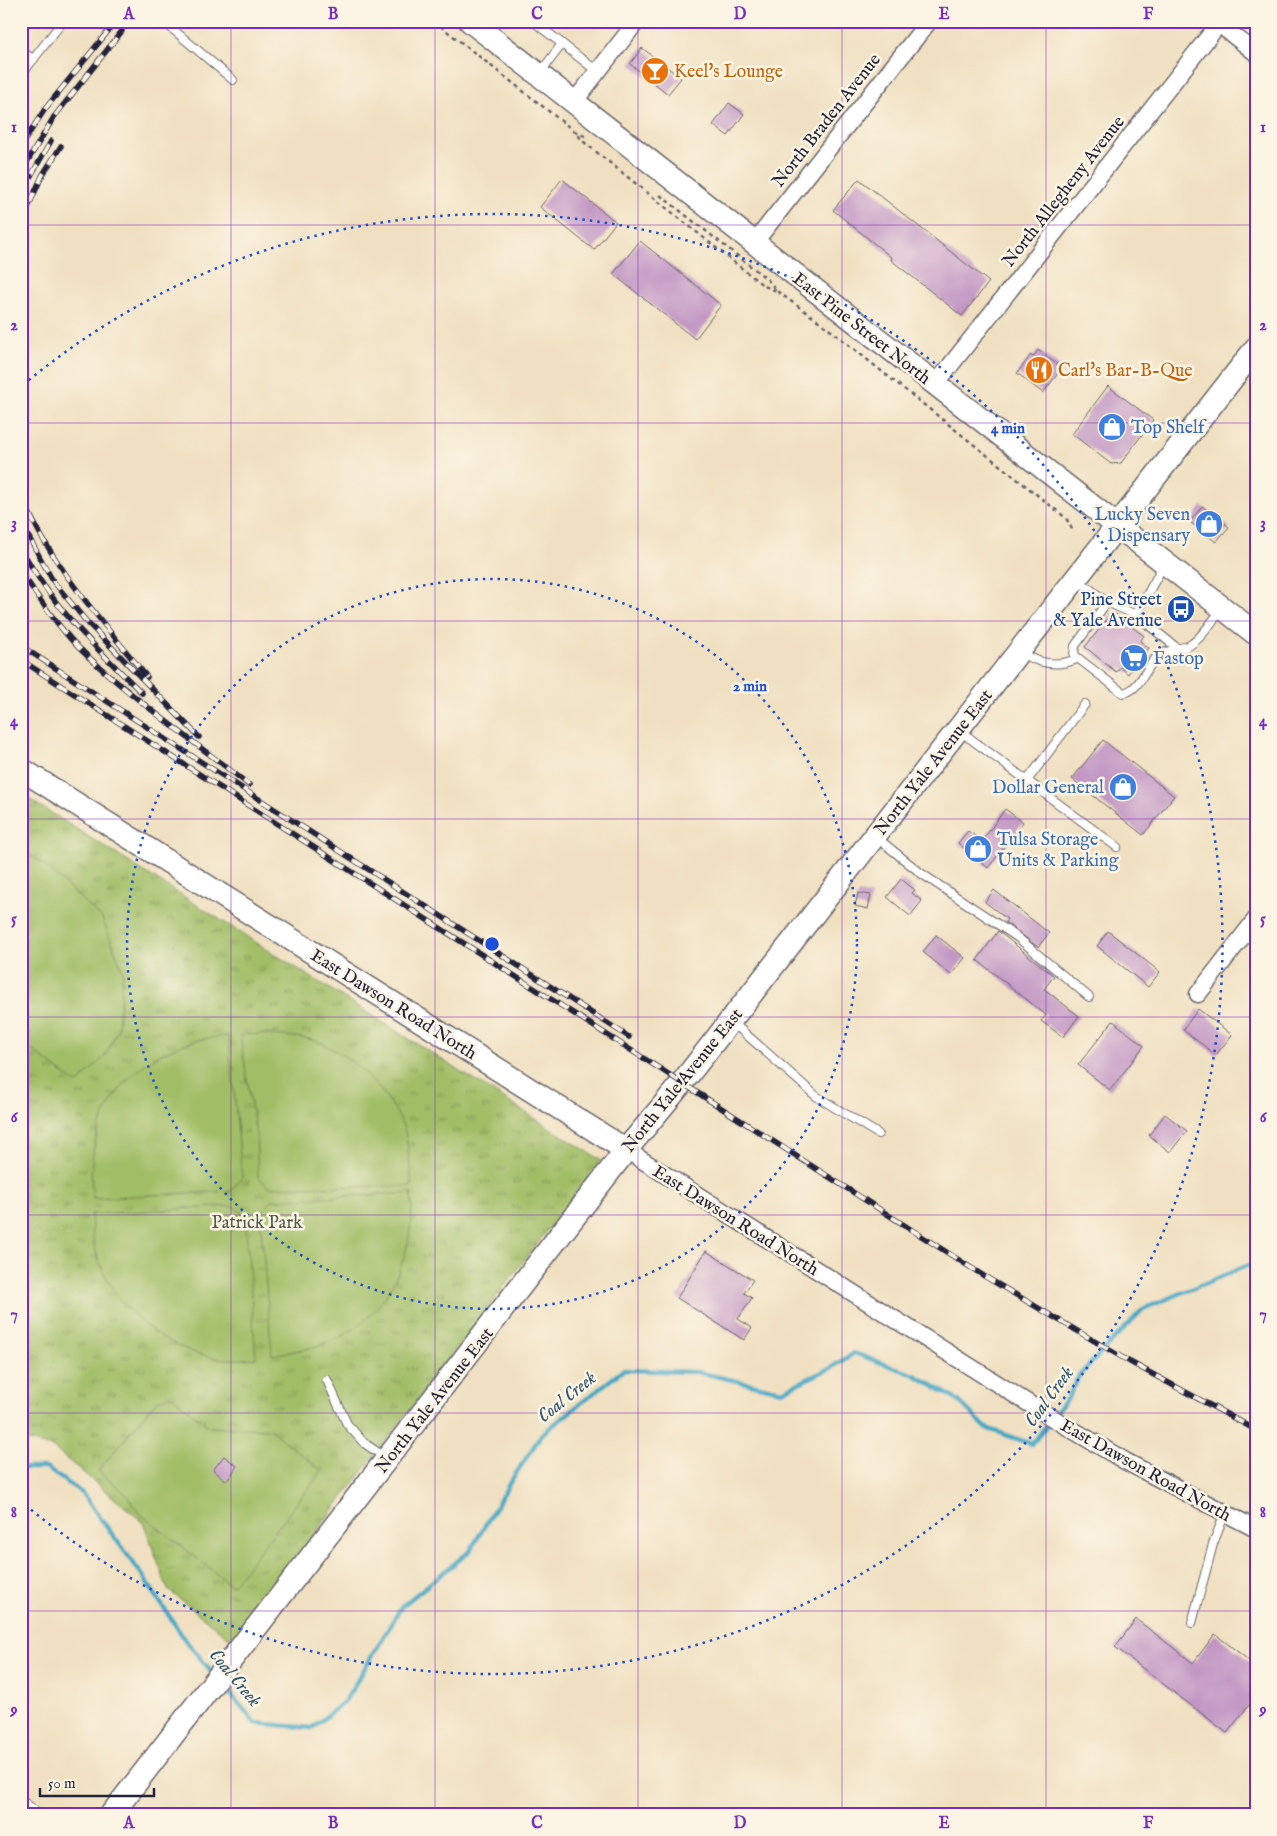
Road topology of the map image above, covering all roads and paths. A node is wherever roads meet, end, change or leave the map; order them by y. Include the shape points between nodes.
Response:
1 (63, 21) edge
2 (163, 21) edge
3 (434, 21) edge
4 (533, 21) edge
5 (637, 21) edge
6 (929, 21) edge
7 (1218, 22) edge
8 (475, 23) edge
9 (562, 44) junction
10 (21, 52) edge
11 (1256, 54) edge
12 (34, 59) junction
13 (598, 72) junction
14 (21, 75) edge
15 (538, 75) junction
16 (233, 80) dead end
17 (574, 102) junction
18 (574, 131) junction
19 (594, 143) dead end
20 (657, 193) dead end
21 (754, 243) junction
22 (778, 292) junction
23 (1256, 348) edge
24 (935, 385) junction
25 (1116, 527) junction
26 (1073, 531) dead end
27 (1164, 564) junction
28 (1076, 579) junction
29 (1107, 602) junction
30 (1222, 608) junction
31 (1136, 615) junction
32 (1256, 634) edge
33 (1177, 648) junction
34 (1020, 651) junction
35 (1077, 659) junction
36 (1086, 704) dead end
37 (958, 730) junction
38 (21, 769) edge
39 (1026, 782) junction
40 (875, 836) junction
41 (1117, 847) dead end
42 (1256, 919) edge
43 (1198, 994) dead end
44 (1089, 997) dead end
45 (730, 1021) junction
46 (878, 1134) dead end
47 (626, 1150) junction
48 (327, 1380) dead end
49 (387, 1460) junction
50 (1225, 1513) junction
51 (1256, 1529) edge
52 (1192, 1623) dead end
53 (21, 1800) edge
54 (35, 1815) edge
55 (111, 1815) edge

1 - 12 lane
2 - 16 lane
3 - 18 path, East Pine Street North
4 - 9 lane
5 - 13 street
6 - 21 street, North Braden Avenue
7 - 11 street
7 - 24 street, North Allegheny Avenue
8 - 15 main road, East Pine Street North
9 - 13 lane
9 - 15 lane
10 - 12 lane
12 - 14 lane
13 - 17 street
15 - 17 main road, East Pine Street North
17 - 21 main road, East Pine Street North
18 - 19 path, East Pine Street North
18 - 22 path, East Pine Street North via 757,280
20 - 22 path, East Pine Street North
21 - 24 main road, East Pine Street North
22 - 26 path, East Pine Street North via 828,328 1066,518
23 - 25 main road, North Yale Avenue East
24 - 25 main road, East Pine Street North
25 - 27 main road, East Pine Street North
25 - 28 main road, North Yale Avenue East
27 - 30 main road, East Pine Street North
27 - 31 lane
28 - 29 lane
28 - 34 main road, North Yale Avenue East
29 - 31 lane
29 - 35 lane via 1075,646 1073,651
30 - 32 main road, East Pine Street North
30 - 33 lane via 1196,642
31 - 33 lane
33 - 35 lane via 1156,658 1131,690 1123,693
34 - 35 lane via 1040,662 1060,664
34 - 37 main road, North Yale Avenue East
36 - 39 lane
37 - 39 lane
37 - 40 main road, North Yale Avenue East
38 - 47 main road, East Dawson Road North
39 - 41 lane
40 - 44 lane via 922,874 1017,937
40 - 45 main road, North Yale Avenue East
42 - 43 street
45 - 46 lane via 816,1096
45 - 47 main road, North Yale Avenue East
47 - 49 main road, North Yale Avenue East
47 - 50 street, East Dawson Road North via 1039,1410 1125,1461
48 - 49 lane via 347,1424 364,1443
49 - 55 main road, North Yale Avenue East
50 - 51 street, East Dawson Road North
50 - 52 lane via 1213,1544
53 - 54 lane via 34,1810

